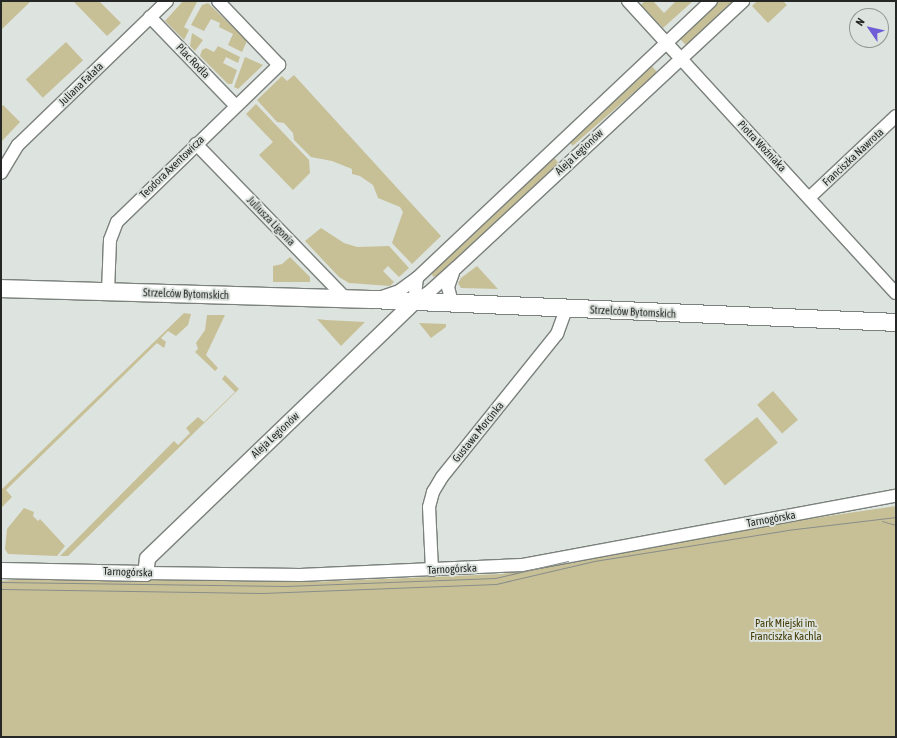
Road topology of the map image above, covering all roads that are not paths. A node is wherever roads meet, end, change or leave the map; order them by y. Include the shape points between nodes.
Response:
1 (167, 1) edge
2 (218, 1) edge
3 (628, 1) edge
4 (711, 1) edge
5 (743, 1) edge
6 (150, 17) junction
7 (667, 42) junction
8 (681, 59) junction
9 (235, 105) junction
10 (896, 116) edge
11 (196, 144) junction
12 (556, 146) junction
13 (569, 160) junction
14 (1, 173) edge
15 (810, 198) junction
16 (456, 268) junction
17 (417, 278) junction
18 (1, 288) edge
19 (108, 292) junction
20 (896, 293) edge
21 (346, 299) junction
22 (370, 299) junction
23 (414, 301) junction
24 (456, 303) junction
25 (566, 309) junction
26 (896, 322) edge
27 (388, 326) junction
28 (896, 496) edge
29 (1, 570) edge
30 (432, 570) junction
31 (145, 573) junction

1 - 6 street, Juliana Fałata
2 - 9 street, Teodora Axentowicza via 279,64
3 - 7 street, Piotra Woźniaka
4 - 7 street, Aleja Legionów
5 - 8 street, Aleja Legionów
6 - 9 street, Plac Rodła
6 - 14 street, Juliana Fałata via 18,145
7 - 8 street, Piotra Woźniaka
7 - 12 street, Aleja Legionów
8 - 13 street, Aleja Legionów
8 - 15 street, Piotra Woźniaka
9 - 11 street, Teodora Axentowicza
10 - 15 street, Franciszka Nawrota
11 - 19 street, Teodora Axentowicza via 117,222 110,240
11 - 21 street, Juliusza Ligonia
12 - 13 street
12 - 17 street, Aleja Legionów
13 - 16 street, Aleja Legionów
15 - 20 street, Piotra Woźniaka
16 - 23 street, Aleja Legionów via 428,293
16 - 24 street via 448,287 451,299
17 - 22 street, Aleja Legionów via 389,296
17 - 23 street
18 - 19 main road, Strzelców Bytomskich
19 - 21 main road, Strzelców Bytomskich
21 - 22 main road, Strzelców Bytomskich
22 - 23 main road, Strzelców Bytomskich
22 - 27 street, Strzelców Bytomskich via 388,308
23 - 24 main road, Strzelców Bytomskich
23 - 27 street, Aleja Legionów
24 - 25 main road, Strzelców Bytomskich
25 - 26 main road, Strzelców Bytomskich
25 - 30 street, Gustawa Morcinka via 557,334 433,492 430,507
27 - 31 street, Aleja Legionów via 147,558
28 - 30 street, Tarnogórska via 522,565
29 - 31 street, Tarnogórska
30 - 31 street, Tarnogórska via 300,575

